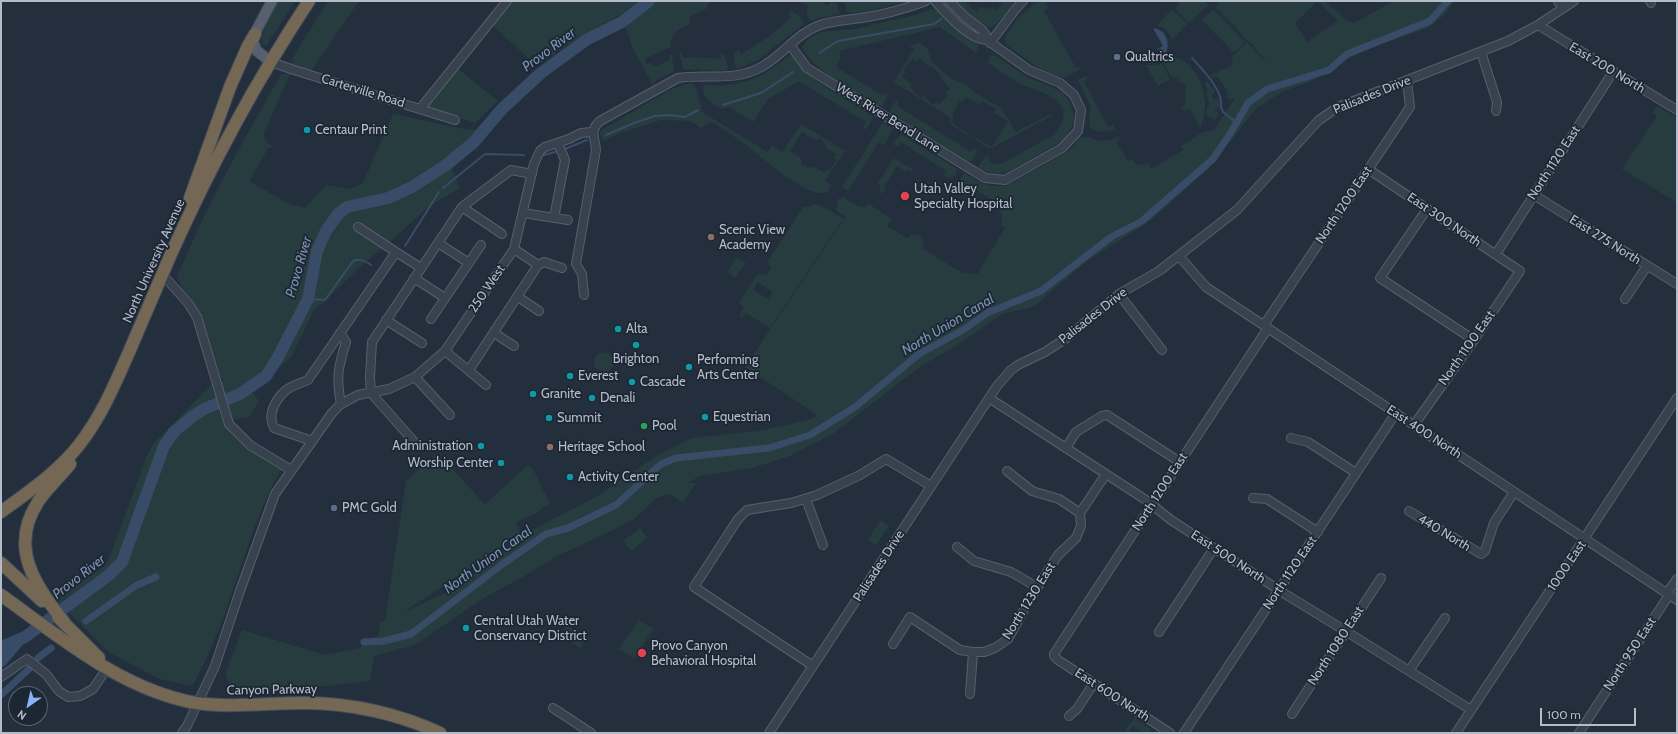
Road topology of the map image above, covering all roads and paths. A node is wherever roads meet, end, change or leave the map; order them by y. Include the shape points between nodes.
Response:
1 (272, 1) edge
2 (309, 1) edge
3 (507, 1) edge
4 (926, 1) edge
5 (935, 1) edge
6 (949, 1) edge
7 (1023, 1) edge
8 (1574, 1) edge
9 (1561, 4) edge
10 (1538, 25) junction
11 (255, 34) junction
12 (989, 42) junction
13 (790, 45) junction
14 (1481, 52) junction
15 (271, 62) junction
16 (1613, 72) junction
17 (1406, 81) junction
18 (1676, 108) edge
19 (420, 109) junction
20 (1496, 111) dead end
21 (455, 120) dead end
22 (593, 129) junction
23 (558, 143) junction
24 (1368, 169) junction
25 (532, 174) junction
26 (1534, 195) junction
27 (462, 207) junction
28 (1427, 209) junction
29 (523, 212) junction
30 (554, 218) junction
31 (568, 220) dead end
32 (183, 226) junction
33 (358, 227) dead end
34 (502, 234) dead end
35 (438, 243) junction
36 (481, 245) dead end
37 (514, 249) junction
38 (396, 252) junction
39 (1496, 254) junction
40 (1179, 256) junction
41 (469, 263) junction
42 (538, 265) junction
43 (1647, 266) junction
44 (421, 268) junction
45 (562, 268) dead end
46 (1520, 271) joint
47 (162, 274) junction
48 (414, 278) junction
49 (1677, 284) edge
50 (1119, 294) junction
51 (584, 296) dead end
52 (518, 297) junction
53 (445, 298) junction
54 (1625, 299) dead end
55 (539, 311) dead end
56 (431, 319) dead end
57 (386, 320) junction
58 (1266, 327) junction
59 (340, 333) junction
60 (494, 333) junction
61 (1474, 340) junction
62 (422, 343) dead end
63 (514, 346) dead end
64 (1162, 350) dead end
65 (445, 351) junction
66 (469, 370) junction
67 (415, 377) junction
68 (486, 386) dead end
69 (372, 393) junction
70 (989, 398) junction
71 (1677, 398) edge
72 (341, 404) junction
73 (1396, 413) junction
74 (450, 415) dead end
75 (1414, 425) junction
76 (86, 436) junction
77 (1291, 438) dead end
78 (312, 441) junction
79 (417, 445) dead end
80 (1066, 448) junction
81 (1180, 462) junction
82 (291, 470) junction
83 (1007, 471) dead end
84 (1356, 473) junction
85 (1106, 474) junction
86 (931, 486) junction
87 (1514, 492) junction
88 (1253, 498) dead end
89 (806, 499) junction
90 (1152, 505) junction
91 (1408, 511) dead end
92 (1, 512) edge
93 (1080, 513) junction
94 (1318, 532) junction
95 (1585, 539) junction
96 (823, 544) dead end
97 (957, 547) dead end
98 (1214, 548) junction
99 (1, 563) edge
100 (1381, 578) dead end
101 (1677, 579) edge
102 (1037, 587) junction
103 (1279, 590) junction
104 (1668, 594) junction
105 (1, 595) edge
106 (1677, 600) edge
107 (45, 601) junction
108 (1445, 618) dead end
109 (1159, 632) dead end
110 (1346, 632) junction
111 (893, 644) dead end
112 (973, 652) junction
113 (1054, 656) joint
114 (813, 666) junction
115 (107, 668) junction
116 (1410, 672) junction
117 (1, 677) edge
118 (1094, 683) junction
119 (970, 694) dead end
120 (197, 703) junction
121 (553, 708) dead end
122 (1471, 710) junction
123 (1292, 714) dead end
124 (1069, 716) dead end
125 (182, 733) edge
126 (440, 733) edge
127 (592, 733) edge
128 (769, 733) edge
129 (1170, 733) edge
130 (1184, 733) edge
131 (1456, 733) edge
132 (1579, 733) edge

1 - 11 main road
2 - 15 highway, North University Avenue
3 - 19 street
4 - 13 street, 250 West via 868,17 819,25
5 - 12 street via 952,19 975,37
6 - 12 street via 986,34
7 - 12 street
8 - 9 street, Palisades Drive
9 - 10 street, Palisades Drive
10 - 14 street, Palisades Drive
10 - 16 street, East 200 North
11 - 15 main road via 255,49
11 - 32 highway via 222,106 189,201
12 - 13 street, West River Bend Lane via 1028,70 1060,83 1074,95 1081,110 1078,131 1062,148 1005,180 985,178 970,170 807,68
13 - 22 street, 250 West via 763,66 738,76 678,78 600,121
14 - 17 street, Palisades Drive
14 - 20 street via 1497,102
15 - 19 street, Carterville Road
15 - 32 highway, North University Avenue
16 - 18 street, East 200 North
16 - 26 street, North 1120 East
17 - 24 street, North 1200 East via 1410,107
17 - 40 street, Palisades Drive via 1328,112 1236,210
19 - 21 street, Carterville Road
22 - 23 street, 250 West
22 - 51 street via 596,150 576,264 582,274
23 - 25 street, 250 West via 540,151
23 - 30 street via 565,160
24 - 28 street, East 300 North
24 - 58 street, North 1200 East
25 - 27 street via 511,170
25 - 29 street, 250 West
26 - 39 street, North 1120 East
26 - 43 street, East 275 North
27 - 34 street
27 - 35 street
28 - 39 street, East 300 North
28 - 61 street via 1380,278
29 - 30 street
29 - 37 street, 250 West
30 - 31 street
32 - 47 highway, North University Avenue
33 - 38 street
35 - 41 street
35 - 44 street
36 - 41 street
37 - 42 street
37 - 65 street, 250 West
38 - 44 street
38 - 59 street
39 - 46 street, East 300 North
40 - 50 street, Palisades Drive via 1150,277
40 - 58 street, East 400 North via 1206,287
41 - 53 street
42 - 45 street via 544,262
42 - 52 street
43 - 49 street, East 275 North
43 - 54 street
44 - 48 street
46 - 61 street, North 1100 East
47 - 76 highway, North University Avenue via 111,394
47 - 82 street via 184,297 197,317 226,417 232,429 250,445
48 - 53 street
48 - 57 street
50 - 64 street
50 - 70 street, Palisades Drive via 1065,339 1011,370
52 - 55 street
52 - 60 street
53 - 56 street
57 - 62 street
57 - 69 street via 372,342
58 - 73 street, East 400 North
58 - 81 street, North 1200 East
59 - 72 street via 346,342 339,364 337,383
59 - 78 street via 308,380 285,390 272,410 270,422 274,428
60 - 63 street
60 - 66 street
61 - 75 street, North 1100 East
65 - 66 street
65 - 67 street, 250 West
66 - 68 street
67 - 69 street, 250 West via 389,389
67 - 74 street
69 - 72 street, 250 West via 358,395
69 - 79 street
70 - 80 street, East 500 North
70 - 86 street, Palisades Drive
71 - 95 street, 1000 East
72 - 78 street, 250 West
73 - 75 street, East 400 North
73 - 84 street, North 1120 East
75 - 87 street, East 400 North
76 - 92 highway, North University Avenue via 61,465
76 - 107 highway via 73,461 38,502 27,528 29,564
77 - 84 street via 1308,442
78 - 82 street, 250 West
80 - 81 street via 1076,432 1107,415
80 - 85 street, East 500 North
81 - 90 street, North 1200 East
82 - 120 street, 250 West via 275,494 215,666
83 - 93 street via 1032,491 1059,499
84 - 94 street, North 1120 East
85 - 90 street, East 500 North
85 - 93 street
86 - 89 street via 889,459 881,461 848,482
86 - 114 street, Palisades Drive
87 - 91 street, 440 North via 1497,519 1485,551 1481,554
87 - 95 street, East 400 North
88 - 94 street via 1267,499
89 - 96 street
89 - 114 street via 747,510 738,519 694,587
90 - 98 street, East 500 North
90 - 113 street, North 1200 East
93 - 102 street, North 1230 East via 1079,533 1058,555
94 - 103 street, North 1120 East
95 - 104 street, East 400 North
95 - 122 street, 1000 East
97 - 102 street via 974,562 1011,572
98 - 103 street, East 500 North
98 - 109 street
99 - 107 highway
100 - 110 street, North 1080 East
101 - 104 street, North 950 East
102 - 112 street, North 1230 East via 1008,639 989,651
103 - 110 street, East 500 North
103 - 130 street, North 1120 East
104 - 106 street, East 400 North
104 - 132 street, North 950 East
105 - 115 highway, Canyon Parkway
107 - 115 highway, Canyon Parkway
108 - 116 street
110 - 116 street, East 500 North
110 - 123 street, North 1080 East
111 - 112 street via 910,617 960,650
112 - 119 street
113 - 118 street, East 600 North
114 - 128 street, Palisades Drive
115 - 117 street via 93,689 76,697 63,695 43,671 27,659
115 - 120 highway, Canyon Parkway via 156,692
116 - 122 street, East 500 North
118 - 124 street
118 - 129 street, East 600 North
120 - 125 street, 250 West
120 - 126 highway, Canyon Parkway via 340,704 393,716
121 - 127 street
122 - 131 street, 1000 East

